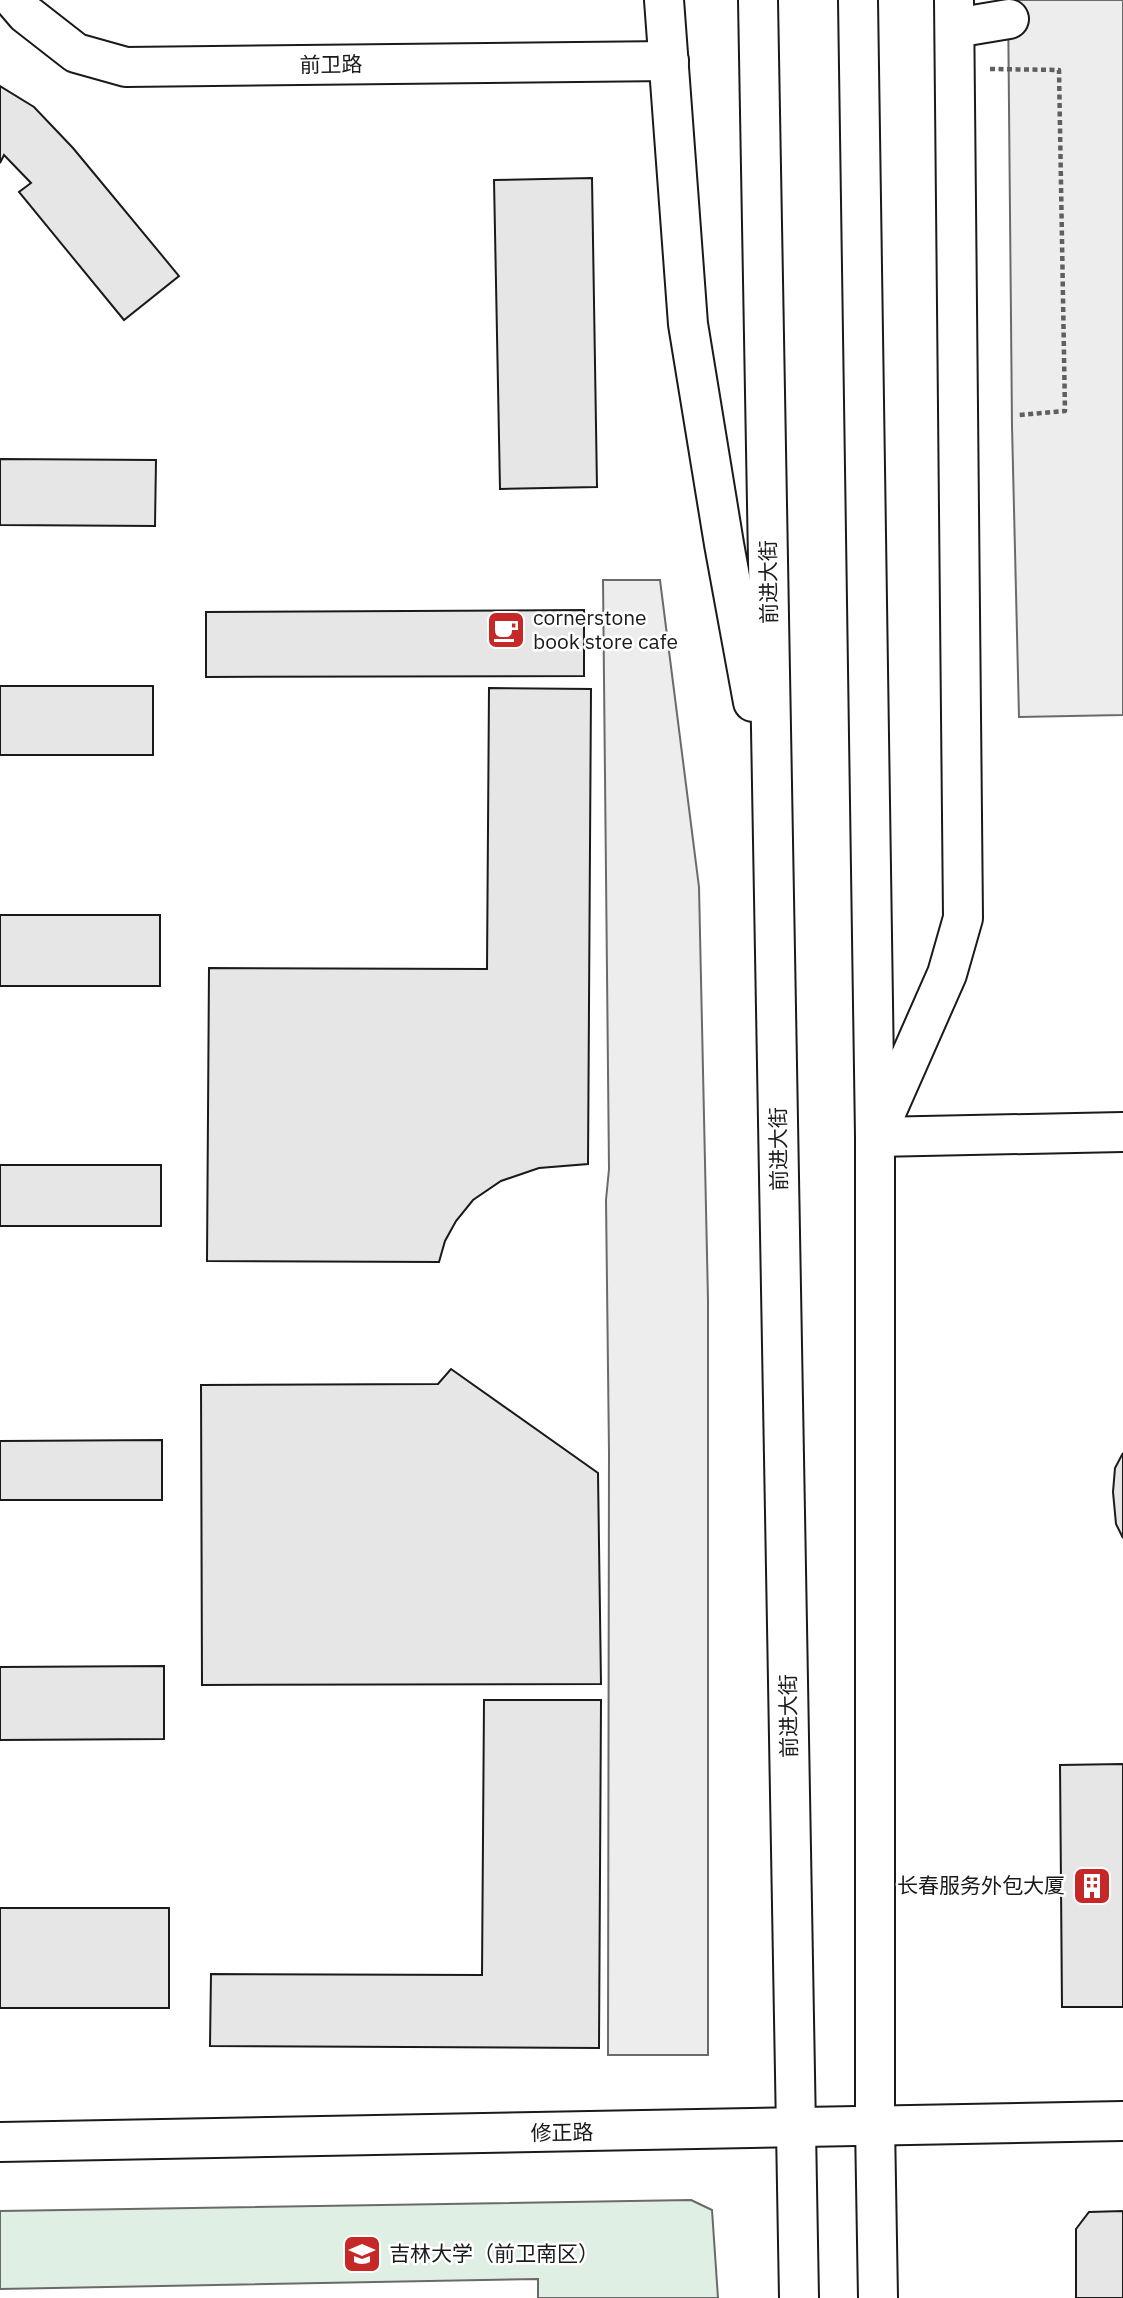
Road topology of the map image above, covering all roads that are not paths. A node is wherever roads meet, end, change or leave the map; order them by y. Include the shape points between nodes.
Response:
1 (14, 0) edge
2 (664, 0) edge
3 (758, 0) edge
4 (858, 0) edge
5 (955, 14) edge
6 (1009, 19) dead end
7 (669, 61) junction
8 (773, 811) junction
9 (1123, 1132) edge
10 (875, 1137) junction
11 (1123, 2121) edge
12 (797, 2125) junction
13 (875, 2125) junction
14 (0, 2142) edge
15 (799, 2298) edge
16 (878, 2298) edge

1 - 7 main road, 前卫路 via 76,54 126,67
2 - 7 main road
3 - 8 main road, 前进大街
4 - 10 main road
5 - 6 main road via 989,24
5 - 10 main road via 963,918 947,974
7 - 8 main road via 688,324
8 - 12 main road, 前进大街
9 - 10 main road
10 - 13 main road
11 - 13 main road, 修正路
12 - 13 main road, 修正路
12 - 14 main road, 修正路
12 - 15 main road, 前进大街
13 - 16 main road

